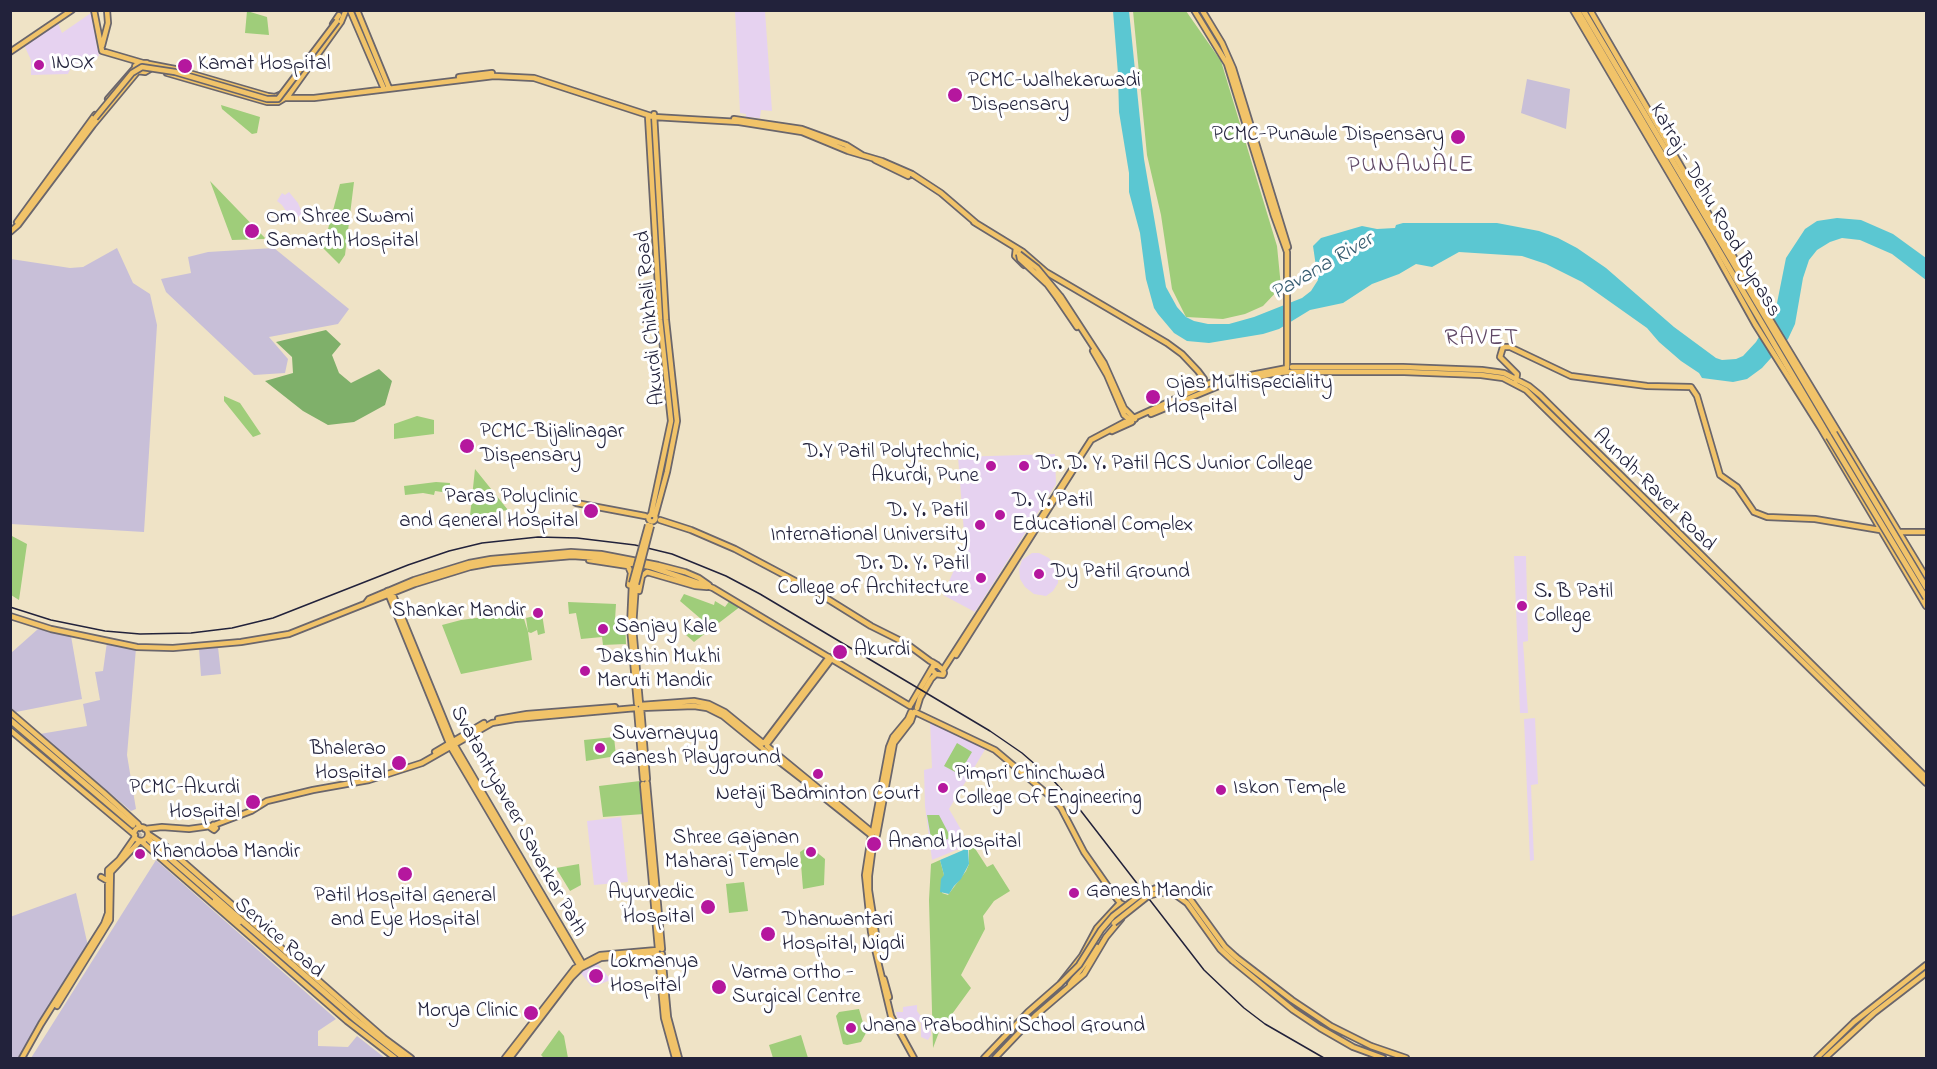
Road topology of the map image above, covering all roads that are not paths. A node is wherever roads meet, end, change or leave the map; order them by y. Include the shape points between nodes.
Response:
1 (70, 10) edge
2 (94, 10) edge
3 (107, 10) edge
4 (357, 10) edge
5 (1194, 10) edge
6 (1202, 10) edge
7 (1573, 10) edge
8 (1577, 10) edge
9 (1583, 10) edge
10 (1590, 10) edge
11 (343, 13) edge
12 (101, 48) junction
13 (10, 50) edge
14 (1225, 55) junction
15 (134, 59) junction
16 (143, 63) junction
17 (149, 67) junction
18 (136, 68) junction
19 (386, 87) junction
20 (286, 95) junction
21 (651, 115) junction
22 (91, 124) junction
23 (1661, 137) junction
24 (10, 230) edge
25 (1016, 251) junction
26 (1046, 272) junction
27 (1762, 320) junction
28 (1783, 355) junction
29 (1289, 369) junction
30 (1198, 371) junction
31 (1516, 382) junction
32 (1212, 384) junction
33 (1201, 389) junction
34 (1133, 420) junction
35 (1826, 425) junction
36 (1832, 436) junction
37 (576, 503) dead end
38 (651, 520) junction
39 (1881, 531) junction
40 (1898, 532) junction
41 (1926, 532) edge
42 (574, 554) junction
43 (1926, 577) edge
44 (634, 584) junction
45 (1926, 587) edge
46 (713, 588) junction
47 (639, 591) dead end
48 (390, 592) junction
49 (1926, 598) edge
50 (1926, 606) edge
51 (10, 616) edge
52 (830, 658) junction
53 (934, 667) junction
54 (944, 671) junction
55 (936, 674) junction
56 (911, 705) junction
57 (639, 706) junction
58 (915, 711) junction
59 (10, 712) edge
60 (10, 722) edge
61 (10, 730) edge
62 (47, 744) junction
63 (451, 744) junction
64 (764, 745) junction
65 (49, 754) junction
66 (1926, 777) edge
67 (1926, 783) edge
68 (141, 834) junction
69 (873, 835) junction
70 (110, 871) junction
71 (101, 877) dead end
72 (108, 884) junction
73 (219, 899) junction
74 (1120, 903) junction
75 (219, 910) junction
76 (659, 952) junction
77 (1926, 965) edge
78 (581, 966) junction
79 (1926, 973) edge
80 (1255, 976) junction
81 (1060, 984) junction
82 (1065, 989) junction
83 (352, 1019) junction
84 (381, 1040) junction
85 (32, 1044) junction
86 (24, 1059) edge
87 (395, 1059) edge
88 (402, 1059) edge
89 (411, 1059) edge
90 (505, 1059) edge
91 (510, 1059) edge
92 (677, 1059) edge
93 (916, 1059) edge
94 (984, 1059) edge
95 (995, 1059) edge
96 (1383, 1059) edge
97 (1406, 1059) edge
98 (1817, 1059) edge
99 (1826, 1059) edge

1 - 13 main road
2 - 12 main road
3 - 12 main road via 108,23
4 - 19 main road
5 - 14 main road
6 - 14 main road
7 - 27 main road via 1707,237
8 - 27 highway, Katraj - Dehu Road Bypass
9 - 23 highway, Katraj - Dehu Road Bypass
10 - 23 main road
11 - 19 main road
11 - 20 main road via 341,22
11 - 22 main road, bridge via 278,99 142,67 132,73
12 - 15 main road via 106,54
14 - 29 main road via 1233,68 1287,247
15 - 16 main road
15 - 18 main road
16 - 17 main road
16 - 18 main road
17 - 18 main road
17 - 20 main road via 267,102 276,102
18 - 22 main road
19 - 20 main road via 320,96
19 - 21 main road via 472,74 509,74 545,79
21 - 25 main road via 802,132 862,154 905,173
21 - 38 main road, Akurdi Chikhali Road via 677,421 667,472
22 - 24 main road via 18,225
23 - 27 highway, Katraj - Dehu Road Bypass
25 - 26 main road
25 - 26 main road via 1016,259 1036,277
25 - 34 main road, bridge via 1037,268 1060,298 1103,361
26 - 30 main road via 1167,343
27 - 28 highway, Katraj - Dehu Road Bypass
27 - 28 main road
28 - 35 highway, Katraj - Dehu Road Bypass
28 - 36 main road
28 - 36 main road
29 - 31 main road, Aundh-Ravet Road via 1481,375
29 - 32 main road, Aundh-Ravet Road
30 - 32 main road
30 - 33 main road via 1204,379
31 - 39 main road via 1517,374 1500,357 1503,347 1571,376 1647,386 1691,387 1720,475 1737,487 1754,512 1767,517 1815,519
31 - 66 main road, Aundh-Ravet Road via 1540,395
31 - 67 main road, Aundh-Ravet Road
32 - 33 main road, Aundh-Ravet Road
33 - 34 main road, Aundh-Ravet Road
34 - 54 main road, Aundh-Ravet Road via 1088,446
35 - 36 highway
35 - 36 highway
36 - 39 main road
36 - 40 main road
36 - 45 highway, bridge
36 - 49 highway, bridge
37 - 38 main road
38 - 44 main road, Akurdi Chikhali Road, bridge
38 - 53 main road via 691,530 726,545 819,593 902,641
39 - 40 main road
39 - 50 main road
40 - 41 main road
40 - 43 main road
42 - 44 main road via 628,566 628,585
42 - 46 main road via 613,556 670,568 699,578
42 - 48 main road via 470,567
44 - 57 main road, Akurdi Chikhali Road
46 - 47 main road via 647,572 642,576
46 - 52 main road
48 - 51 main road via 282,636 163,648 51,629
48 - 63 main road, Svatantryaveer Savarkar Path
52 - 56 main road
52 - 64 main road
53 - 54 main road
53 - 55 main road
53 - 56 main road
54 - 55 main road
55 - 58 main road
56 - 58 main road via 915,704
57 - 63 main road via 506,717 477,726
57 - 64 main road via 701,702 717,707
57 - 76 main road, Akurdi Chikhali Road
58 - 69 main road via 891,741
58 - 74 main road via 995,750 1051,797
59 - 62 main road
60 - 65 highway
61 - 68 main road
62 - 65 highway
62 - 68 main road via 121,808
63 - 68 main road via 422,763 369,780 281,797 213,827 162,827
63 - 78 main road, Svatantryaveer Savarkar Path
64 - 69 main road via 852,813
65 - 68 highway
68 - 70 main road
68 - 70 main road via 126,857
68 - 73 highway
68 - 75 main road, Service Road
69 - 93 main road via 868,876 879,953 896,1021
70 - 72 main road
70 - 85 main road via 108,925
71 - 72 main road
72 - 85 main road via 104,924
73 - 75 highway
73 - 83 main road
73 - 83 highway
74 - 81 main road via 1097,928
74 - 82 main road via 1132,910 1112,929 1084,974
75 - 83 main road, Service Road
76 - 78 main road via 600,955
76 - 92 main road, Akurdi Chikhali Road via 664,1018
77 - 98 main road via 1854,1022
78 - 90 main road via 565,978
78 - 91 main road
79 - 99 main road via 1874,1013
80 - 81 main road, bridge via 1225,947 1188,896 1165,887 1148,891 1113,916 1079,965
80 - 82 main road, bridge via 1224,954 1182,898 1167,892 1148,896 1122,915
80 - 96 main road via 1320,1028
80 - 97 main road via 1331,1026
81 - 94 main road
82 - 95 main road
83 - 84 highway
83 - 84 highway
83 - 87 main road, Service Road
84 - 88 highway
84 - 89 main road
85 - 86 main road

